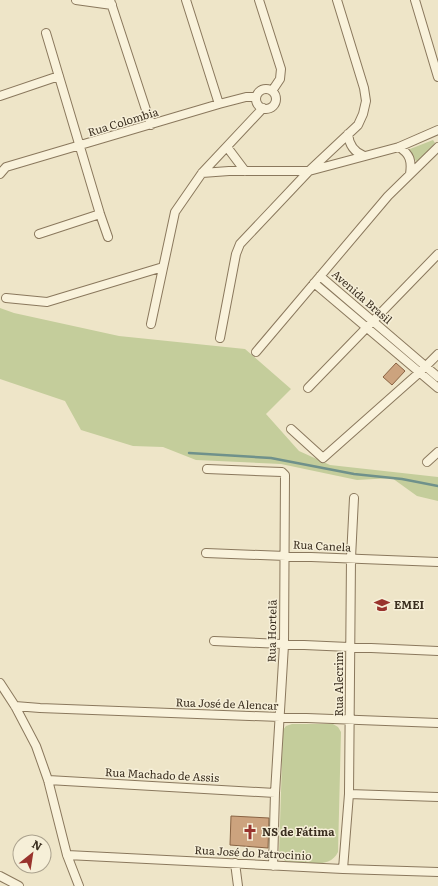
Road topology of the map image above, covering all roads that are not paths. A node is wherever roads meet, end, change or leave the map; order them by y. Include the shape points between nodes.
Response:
1 (76, 0) edge
2 (186, 0) edge
3 (259, 0) edge
4 (337, 0) edge
5 (415, 0) edge
6 (111, 2) edge
7 (46, 33) dead end
8 (59, 76) junction
9 (438, 77) edge
10 (272, 91) junction
11 (0, 96) edge
12 (256, 97) junction
13 (219, 104) junction
14 (263, 108) junction
15 (151, 125) junction
16 (438, 130) edge
17 (348, 134) junction
18 (79, 146) junction
19 (227, 147) junction
20 (399, 147) junction
21 (438, 147) edge
22 (364, 156) junction
23 (245, 171) junction
24 (309, 171) junction
25 (202, 173) junction
26 (0, 174) edge
27 (410, 174) junction
28 (100, 214) junction
29 (39, 234) dead end
30 (108, 236) dead end
31 (438, 254) edge
32 (163, 267) junction
33 (320, 276) junction
34 (314, 283) junction
35 (6, 298) dead end
36 (373, 321) junction
37 (151, 324) dead end
38 (367, 327) junction
39 (220, 338) dead end
40 (256, 352) dead end
41 (438, 354) edge
42 (423, 369) junction
43 (438, 377) edge
44 (308, 388) dead end
45 (438, 388) edge
46 (291, 429) dead end
47 (438, 452) edge
48 (427, 462) dead end
49 (207, 469) dead end
50 (354, 498) dead end
51 (206, 553) dead end
52 (284, 555) junction
53 (351, 558) junction
54 (438, 562) edge
55 (214, 641) dead end
56 (284, 645) junction
57 (350, 648) junction
58 (438, 651) edge
59 (0, 683) edge
60 (16, 706) junction
61 (280, 717) junction
62 (350, 719) junction
63 (438, 723) edge
64 (48, 780) junction
65 (275, 793) junction
66 (348, 794) junction
67 (438, 797) edge
68 (67, 855) junction
69 (235, 863) junction
70 (273, 866) junction
71 (343, 869) junction
72 (438, 872) edge
73 (0, 876) edge
74 (19, 886) edge
75 (79, 886) edge
76 (238, 886) edge

1 - 6 street
2 - 13 street
3 - 10 street via 281,69 280,79
4 - 17 street via 366,101 364,114 358,125
5 - 9 street
6 - 15 street
7 - 8 street
8 - 11 street
8 - 18 street
10 - 12 street via 262,89
10 - 14 street via 275,97 274,104 269,108
12 - 13 street, Rua Colombia
12 - 14 street via 257,104
13 - 15 street, Rua Colombia
14 - 19 street
15 - 18 street, Rua Colombia
16 - 20 street
17 - 22 street via 351,146
17 - 24 street
18 - 26 street, Rua Colombia via 6,167
18 - 28 street
19 - 23 street
19 - 25 street
20 - 22 street
20 - 27 street via 412,162
21 - 27 street, Avenida Brasil
22 - 24 street
23 - 24 street
23 - 25 street
24 - 39 street via 240,244
25 - 32 street via 175,212
27 - 33 street, Avenida Brasil
28 - 29 street
28 - 30 street
31 - 36 street
32 - 35 street via 47,302
32 - 37 street
33 - 34 street
33 - 36 street, Avenida Brasil
34 - 38 street, Avenida Brasil
34 - 40 street
36 - 38 street
36 - 42 street, Avenida Brasil
38 - 42 street, Avenida Brasil
38 - 44 street
41 - 42 street
42 - 43 street, Avenida Brasil
42 - 45 street, Avenida Brasil
42 - 46 street via 323,458
47 - 48 street
49 - 52 street, Rua Hortelã via 282,472
50 - 53 street, Rua Alecrim
51 - 52 street, Rua Canela
52 - 53 street, Rua Canela
52 - 56 street, Rua Hortelã
53 - 54 street, Rua Canela
53 - 57 street, Rua Alecrim
55 - 56 street
56 - 57 street
56 - 61 street, Rua Hortelã
57 - 58 street
57 - 62 street, Rua Alecrim
59 - 60 street
60 - 61 street, Rua José de Alencar
60 - 64 street via 36,746
61 - 62 street, Rua José de Alencar
61 - 65 street, Rua Hortelã
62 - 63 street, Rua José de Alencar
62 - 66 street, Rua Alecrim
64 - 65 street, Rua Machado de Assis
64 - 68 street
65 - 70 street, Rua Hortelã
66 - 67 street
66 - 71 street, Rua Alecrim
68 - 69 street, Rua José do Patrocinio
68 - 75 street
69 - 70 street, Rua José do Patrocinio
69 - 76 street
70 - 71 street, Rua José do Patrocinio
71 - 72 street, Rua José do Patrocinio
73 - 74 street

